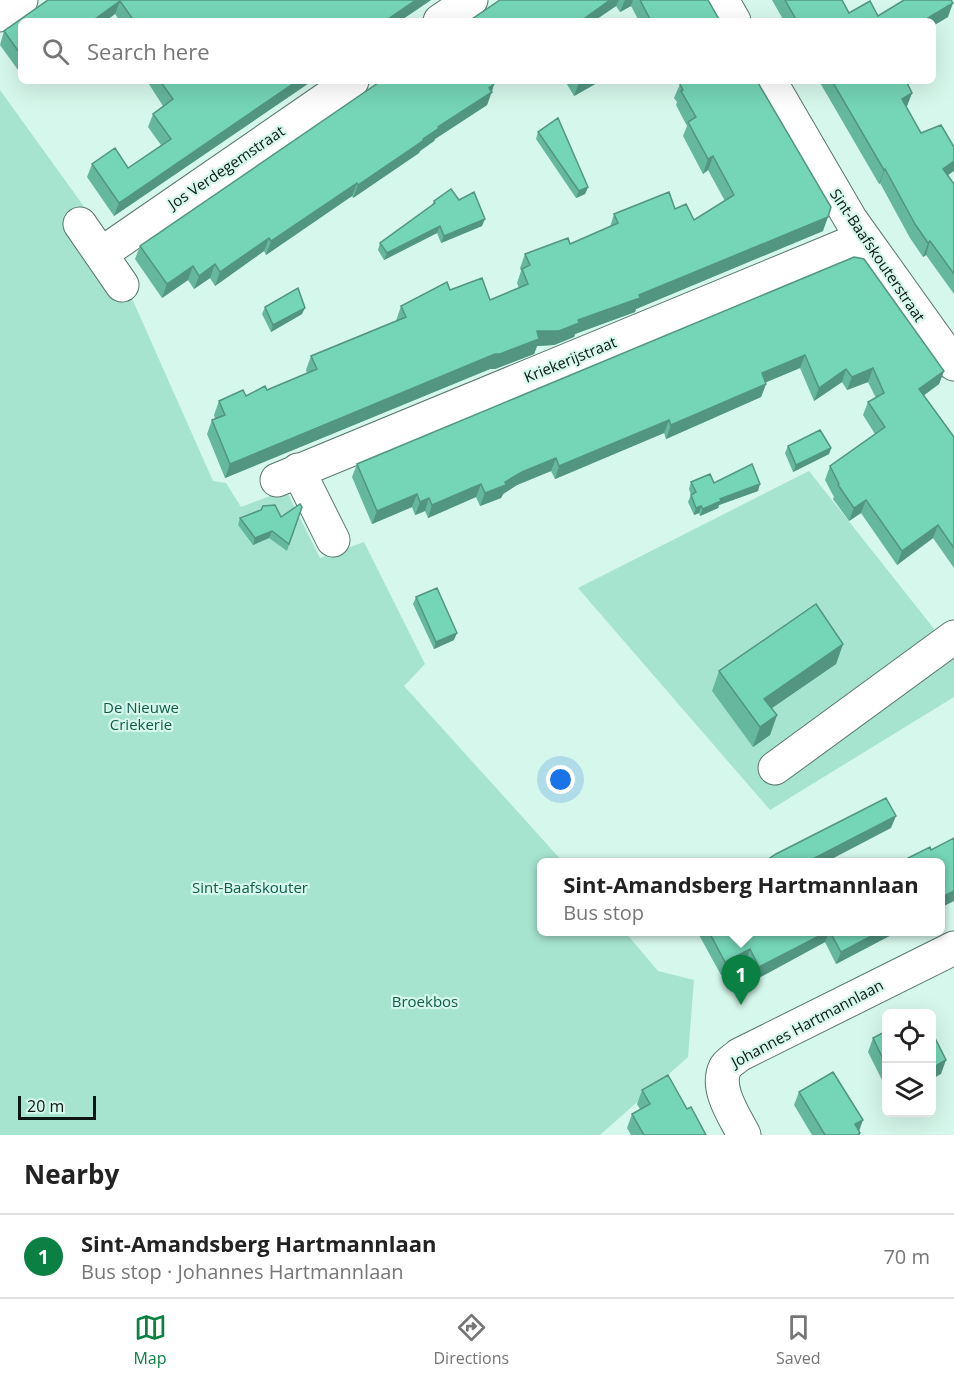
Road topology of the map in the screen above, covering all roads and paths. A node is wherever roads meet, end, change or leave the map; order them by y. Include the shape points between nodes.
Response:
1 (21, 0) edge
2 (471, 0) edge
3 (722, 0) edge
4 (0, 15) edge
5 (444, 18) edge
6 (732, 18) edge
7 (348, 84) edge
8 (772, 84) edge
9 (80, 224) dead end
10 (863, 238) junction
11 (100, 254) junction
12 (122, 285) dead end
13 (954, 364) edge
14 (333, 540) dead end
15 (954, 637) edge
16 (775, 768) dead end
17 (954, 948) edge
18 (744, 1135) edge

1 - 4 street
2 - 5 street
3 - 6 street
7 - 11 street, Jos Verdegemstraat
8 - 10 street, Sint-Baafskouterstraat
9 - 11 street
10 - 13 street, Sint-Baafskouterstraat
10 - 14 street, Kriekerijstraat via 288,475
11 - 12 street
15 - 16 street
17 - 18 street, Johannes Hartmannlaan via 739,1055 725,1066 722,1081 728,1103

